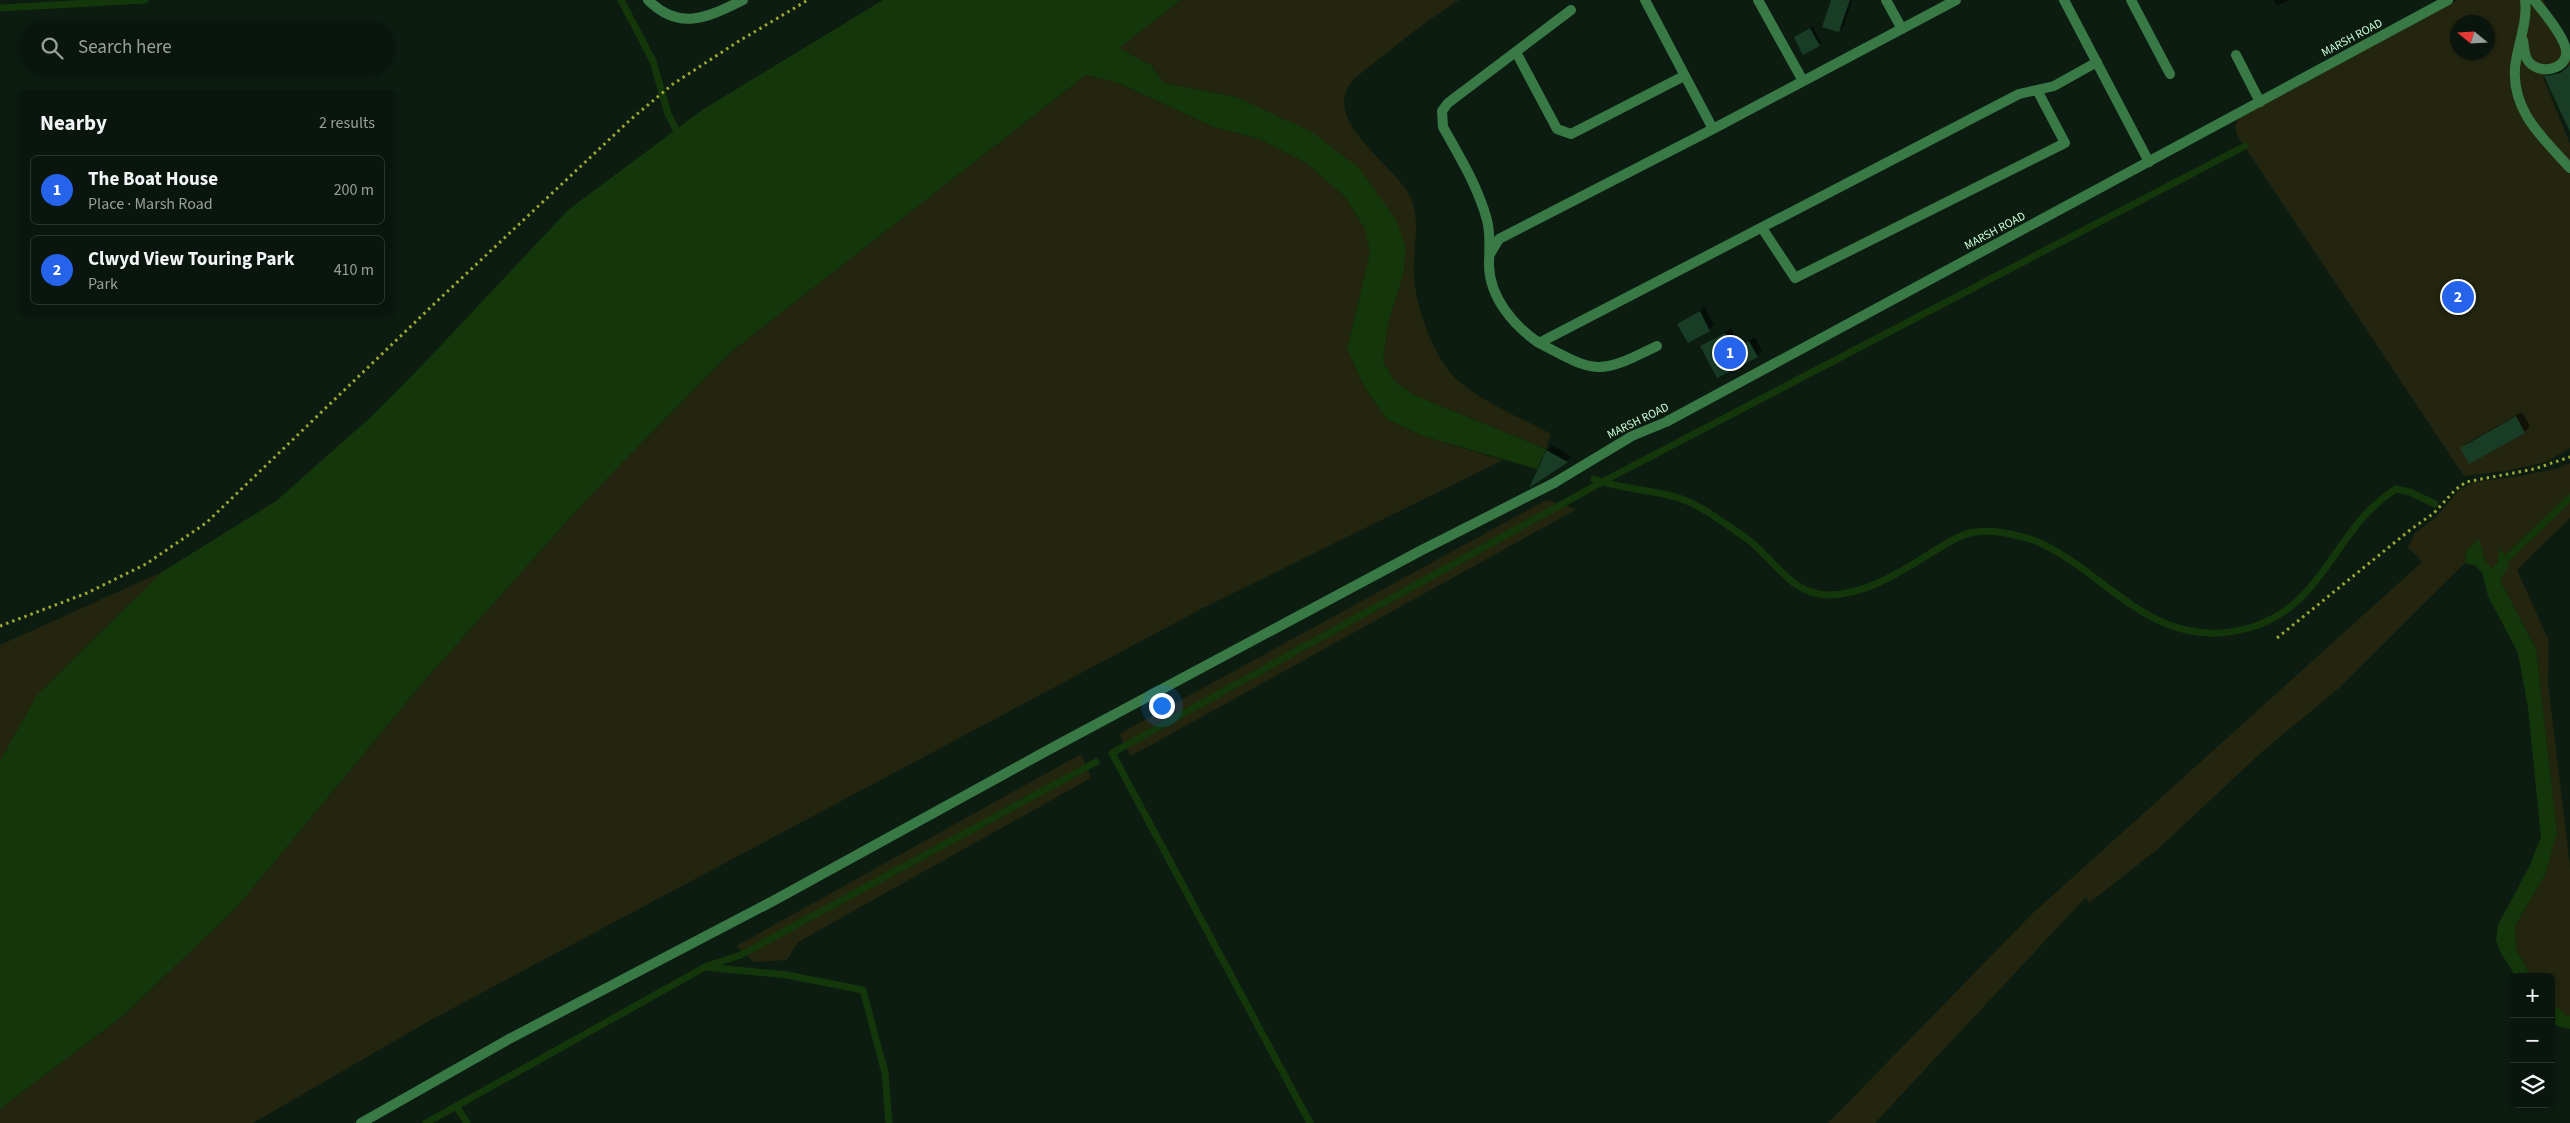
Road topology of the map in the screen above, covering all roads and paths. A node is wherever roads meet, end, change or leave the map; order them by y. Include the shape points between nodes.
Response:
1 (648, 0) edge
2 (744, 0) edge
3 (808, 0) edge
4 (1644, 0) edge
5 (1758, 0) edge
6 (1886, 0) edge
7 (1956, 0) edge
8 (2064, 0) edge
9 (2131, 0) edge
10 (2448, 0) edge
11 (2525, 0) edge
12 (2534, 0) edge
13 (1572, 10) dead end
14 (1902, 29) junction
15 (2522, 36) junction
16 (1516, 52) junction
17 (2236, 55) dead end
18 (2096, 62) junction
19 (2170, 74) dead end
20 (1684, 76) junction
21 (1803, 81) junction
22 (2037, 90) junction
23 (2260, 102) junction
24 (1713, 129) junction
25 (2149, 162) junction
26 (2570, 168) edge
27 (1762, 228) junction
28 (1489, 255) junction
29 (1539, 343) junction
30 (1657, 346) dead end
31 (2570, 457) edge
32 (0, 626) edge
33 (2277, 638) dead end
34 (361, 1123) edge

1 - 2 street via 666,14 685,20 699,19
3 - 32 path via 739,41 653,100 206,523 146,564 87,593
4 - 20 street
5 - 21 street
6 - 14 street
7 - 14 street
8 - 18 street
9 - 19 street
10 - 23 street, MARSH ROAD
11 - 15 street
12 - 15 street via 2562,42 2566,50 2564,58 2555,68 2535,68 2527,59
13 - 16 street
14 - 21 street
15 - 26 street via 2515,68 2521,108
16 - 20 street via 1557,129 1571,134
16 - 28 street via 1448,103 1441,118 1472,179 1487,221
17 - 23 street
18 - 22 street via 2054,86
18 - 25 street
20 - 24 street
21 - 24 street
22 - 27 street via 2019,94
22 - 27 street via 2065,143 1794,278
23 - 25 street, MARSH ROAD
24 - 28 street via 1499,239
25 - 34 street, MARSH ROAD via 1666,422 1632,436 1554,483 1050,749 773,901 509,1039
27 - 29 street
28 - 29 street via 1493,286 1502,306 1522,332
29 - 30 street via 1596,368 1610,368
31 - 33 path via 2534,469 2466,482 2434,513

